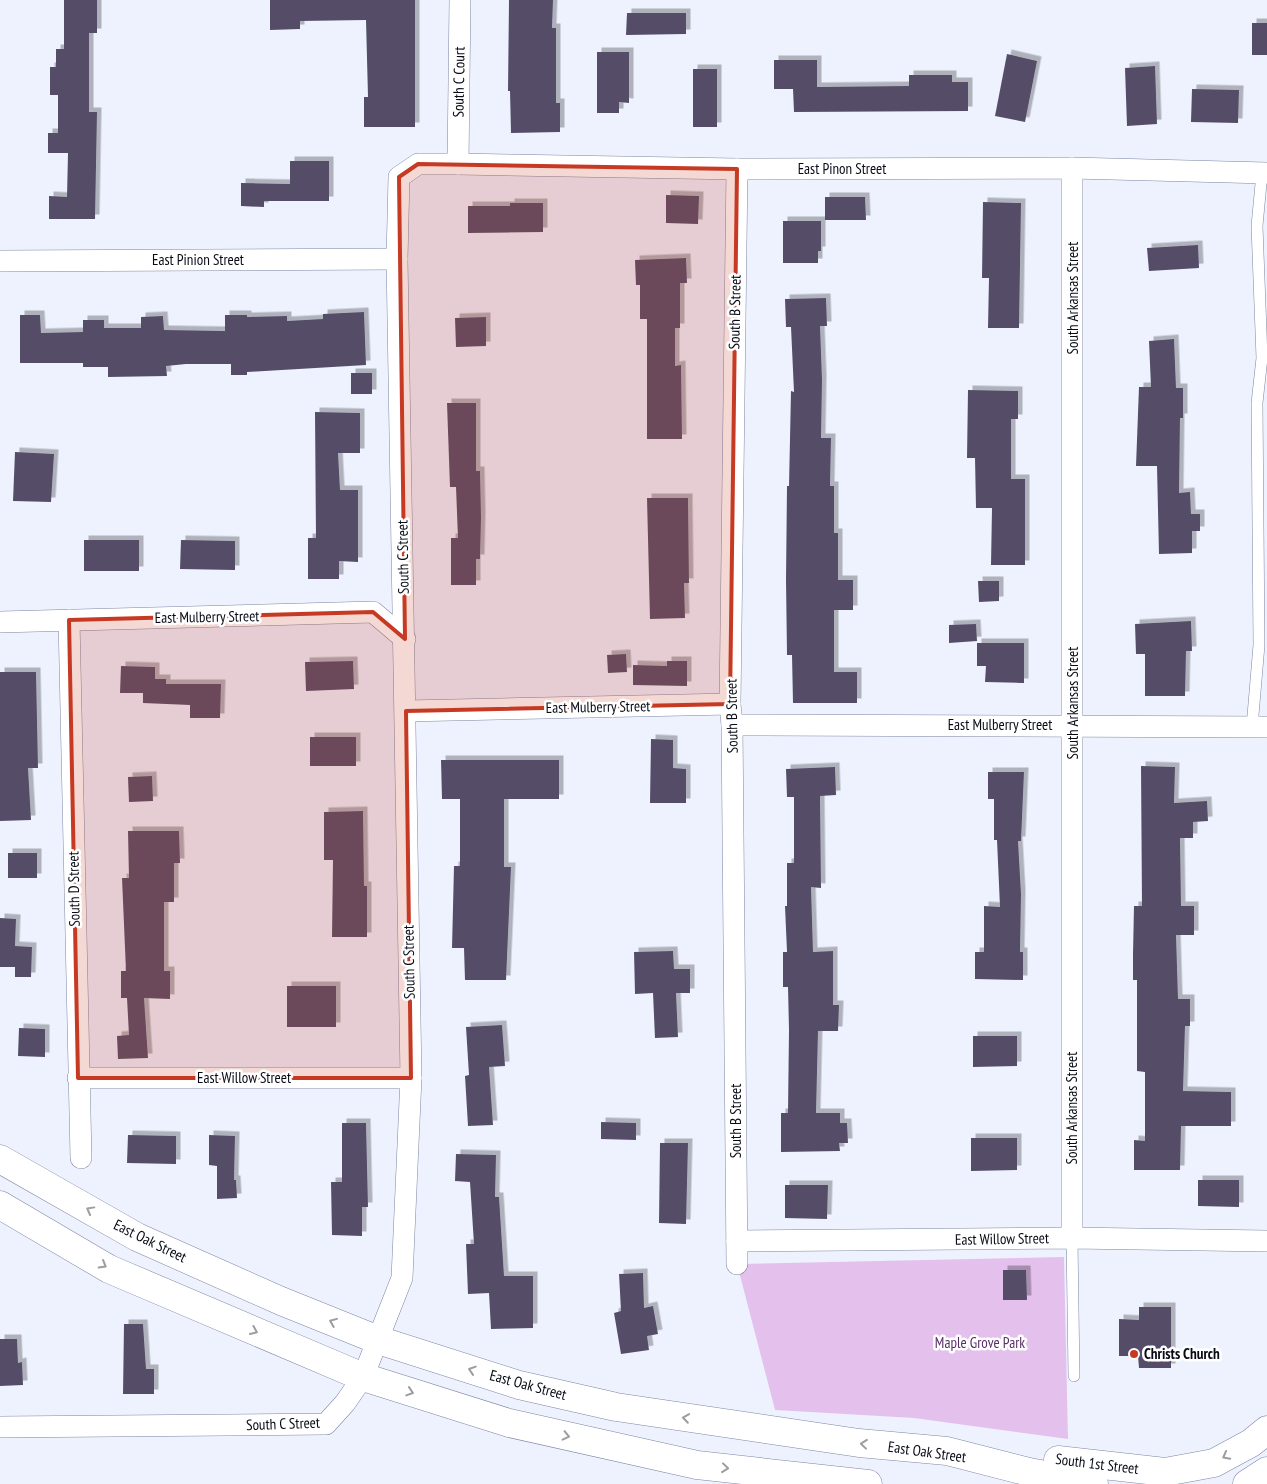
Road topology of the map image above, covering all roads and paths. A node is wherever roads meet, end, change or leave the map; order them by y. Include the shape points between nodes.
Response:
1 (460, 0) edge
2 (418, 164) joint
3 (458, 164) junction
4 (1072, 168) junction
5 (737, 169) junction
6 (1264, 173) edge
7 (397, 260) junction
8 (0, 261) edge
9 (69, 620) junction
10 (0, 622) edge
11 (405, 639) junction
12 (730, 704) junction
13 (406, 712) junction
14 (732, 725) junction
15 (1073, 725) junction
16 (1260, 727) edge
17 (78, 1078) junction
18 (411, 1078) junction
19 (81, 1158) dead end
20 (0, 1159) edge
21 (0, 1205) edge
22 (1072, 1238) junction
23 (736, 1241) junction
24 (1267, 1242) edge
25 (737, 1264) dead end
26 (378, 1340) junction
27 (1074, 1376) dead end
28 (363, 1377) junction
29 (0, 1427) edge
30 (1267, 1430) edge
31 (947, 1452) junction
32 (1267, 1470) edge
33 (868, 1484) edge
34 (1094, 1484) edge
35 (1247, 1484) edge

1 - 3 street, South C Court
2 - 3 street, East Pinon Street
2 - 7 street, South C Street via 399,176
3 - 5 street, East Pinon Street
4 - 5 street, East Pinon Street
4 - 6 street, East Pinon Street
4 - 15 street, South Arkansas Street
5 - 12 street, South B Street
6 - 16 lane via 1257,226 1262,358 1257,403
7 - 8 street, East Pinion Street
7 - 11 street, South C Street
9 - 10 street, East Mulberry Street
9 - 11 street, East Mulberry Street via 374,612
9 - 17 street, South D Street
11 - 13 street, South C Street
12 - 13 street, East Mulberry Street
12 - 14 street, South B Street
13 - 18 street, South C Street
14 - 15 street, East Mulberry Street
14 - 23 street, South B Street
15 - 16 street, East Mulberry Street
15 - 22 street, South Arkansas Street
17 - 18 street, East Willow Street
17 - 19 street, South D Street
18 - 26 street, South C Street via 402,1278
26 -> 20 street, East Oak Street via 280,1301 138,1237
21 -> 28 street via 109,1269
22 - 23 street, East Willow Street
22 - 24 street, East Willow Street
22 - 27 lane
23 - 25 street, South B Street
26 - 28 street, South C Street
31 -> 26 street, East Oak Street via 859,1443 616,1407 519,1385
28 - 29 street, South C Street via 326,1424
28 -> 33 street via 508,1423 696,1465
30 -> 31 street, South 1st Street via 1251,1443 1214,1463 1165,1472 1036,1456
31 - 34 street, East Oak Street
32 - 35 street

